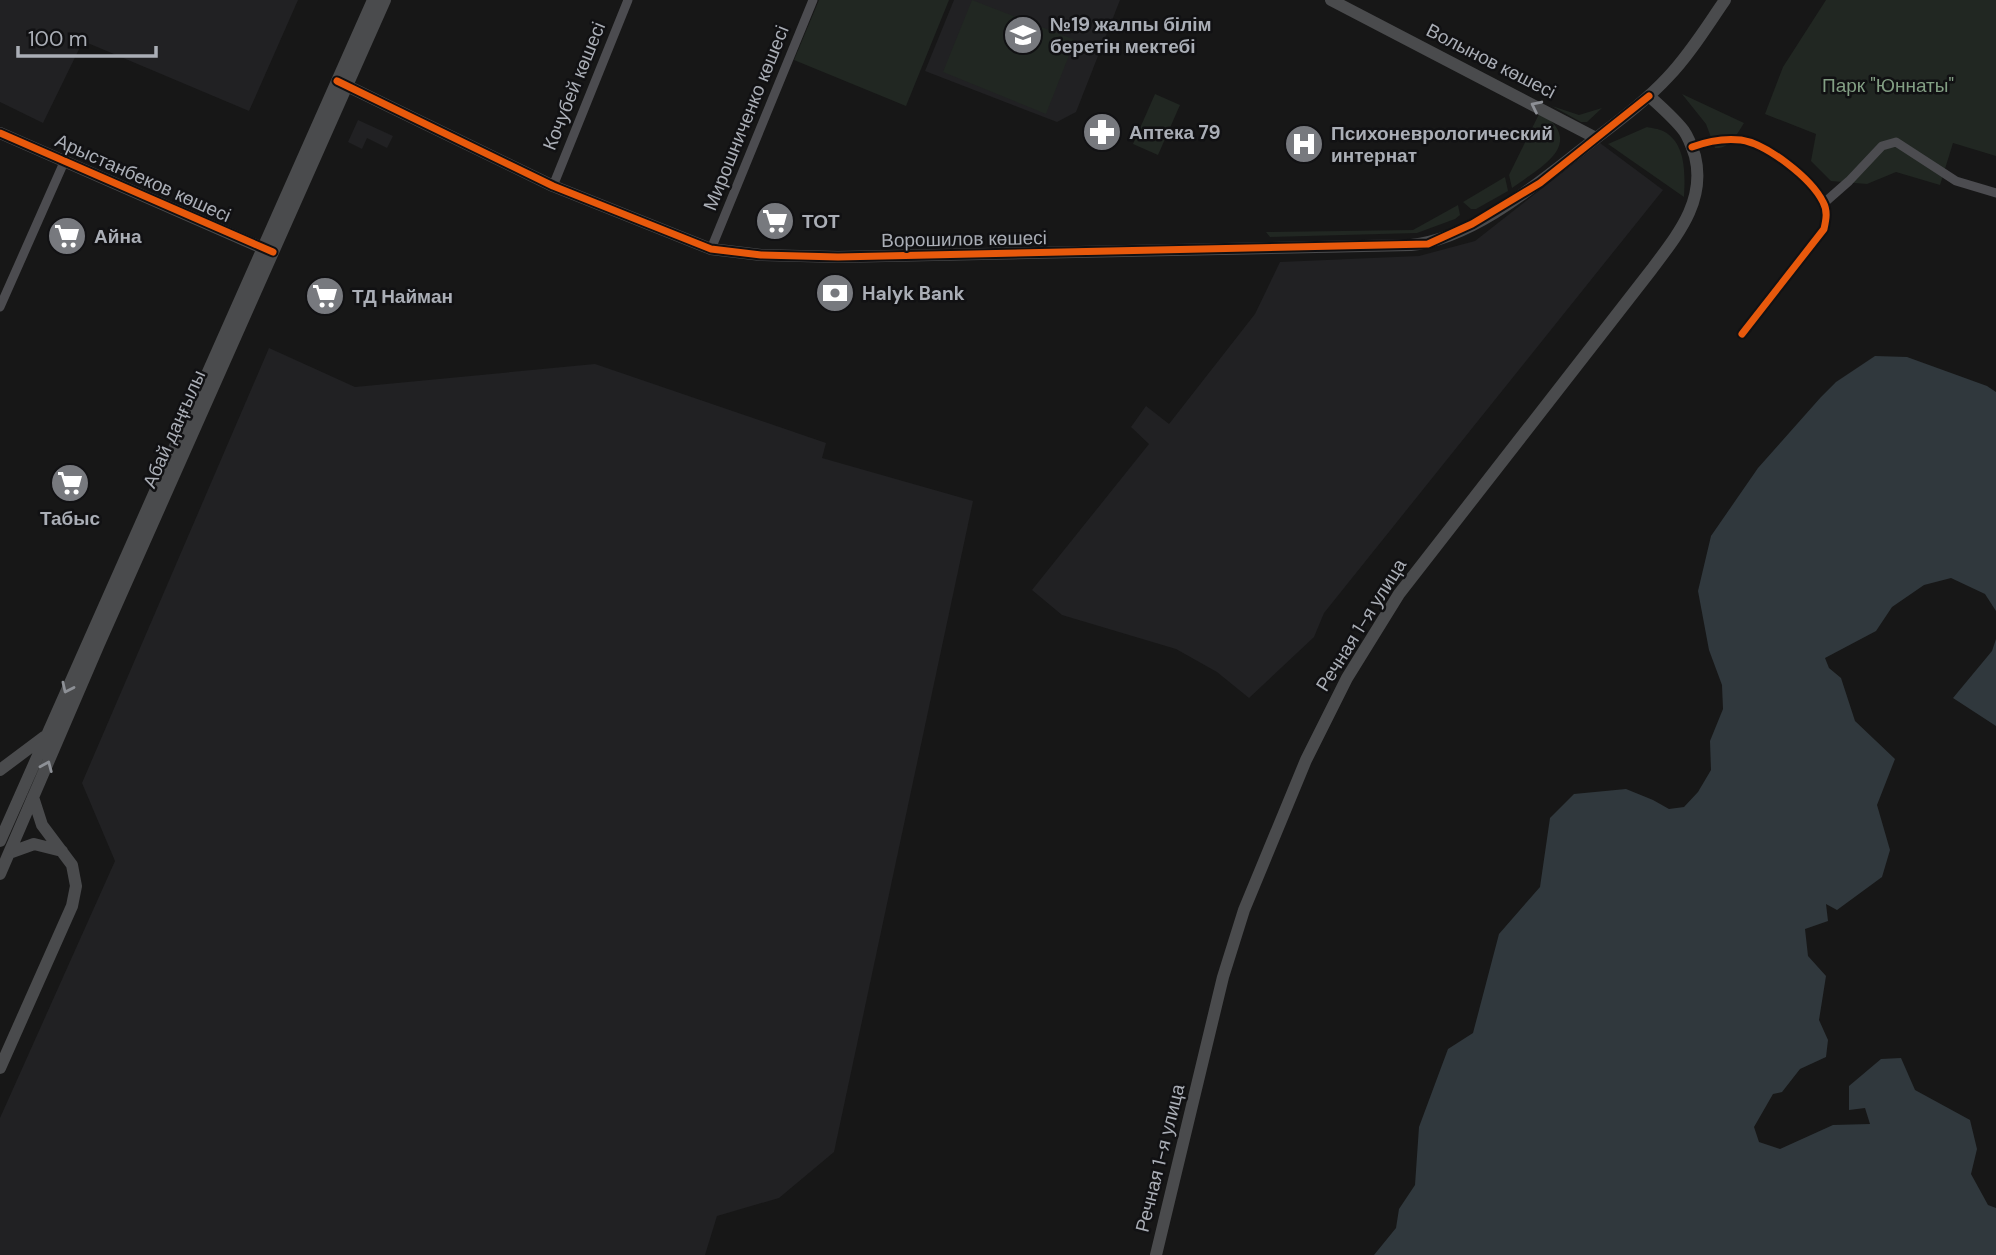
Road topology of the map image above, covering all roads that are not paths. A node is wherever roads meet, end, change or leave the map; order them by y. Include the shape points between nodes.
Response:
1 (373, 0) edge
2 (385, 0) edge
3 (628, 0) edge
4 (813, 0) edge
5 (1331, 0) edge
6 (1725, 0) edge
7 (342, 83) junction
8 (1649, 96) junction
9 (0, 133) edge
10 (1596, 138) junction
11 (1692, 147) junction
12 (65, 160) junction
13 (553, 186) junction
14 (1996, 193) edge
15 (1824, 203) junction
16 (711, 249) junction
17 (268, 250) junction
18 (0, 307) edge
19 (1742, 334) dead end
20 (45, 737) junction
21 (0, 770) edge
22 (33, 797) junction
23 (0, 841) edge
24 (62, 851) junction
25 (9, 853) junction
26 (0, 874) edge
27 (0, 1068) edge
28 (1156, 1255) edge

1 - 7 main road, Абай даңғылы
2 - 7 main road, Абай даңғылы
3 - 13 street, Кочубей көшесі
4 - 16 street, Мирошниченко көшесі
10 -> 5 main road, Волынов көшесі
6 - 8 main road, Ворошилов көшесі via 1670,76
7 - 13 main road, Ворошилов көшесі
7 - 17 main road, Абай даңғылы
8 - 10 main road, Ворошилов көшесі
8 - 11 main road, Речная 1-я улица via 1686,133
9 - 12 main road, Арыстанбеков көшесі
10 - 16 main road, Ворошилов көшесі via 1509,204 1428,244 838,257
11 - 15 street via 1708,141 1744,141 1770,152 1790,166
11 - 28 main road, Речная 1-я улица via 1698,168 1697,190 1681,230 1399,594 1347,678 1306,760 1244,910 1227,965
12 - 17 main road, Арыстанбеков көшесі
12 - 18 street
13 - 16 main road, Ворошилов көшесі
14 - 15 street via 1956,181 1896,142 1882,146
15 - 19 street via 1824,229
17 -> 20 main road, Абай даңғылы
22 -> 17 main road, Абай даңғылы
20 - 21 main road
20 - 23 main road, Абай даңғылы
22 - 24 main road via 42,825
22 - 25 main road, Абай даңғылы
24 - 25 main road via 34,844
24 - 27 main road via 72,866 76,886 72,906
25 - 26 main road, Абай даңғылы

